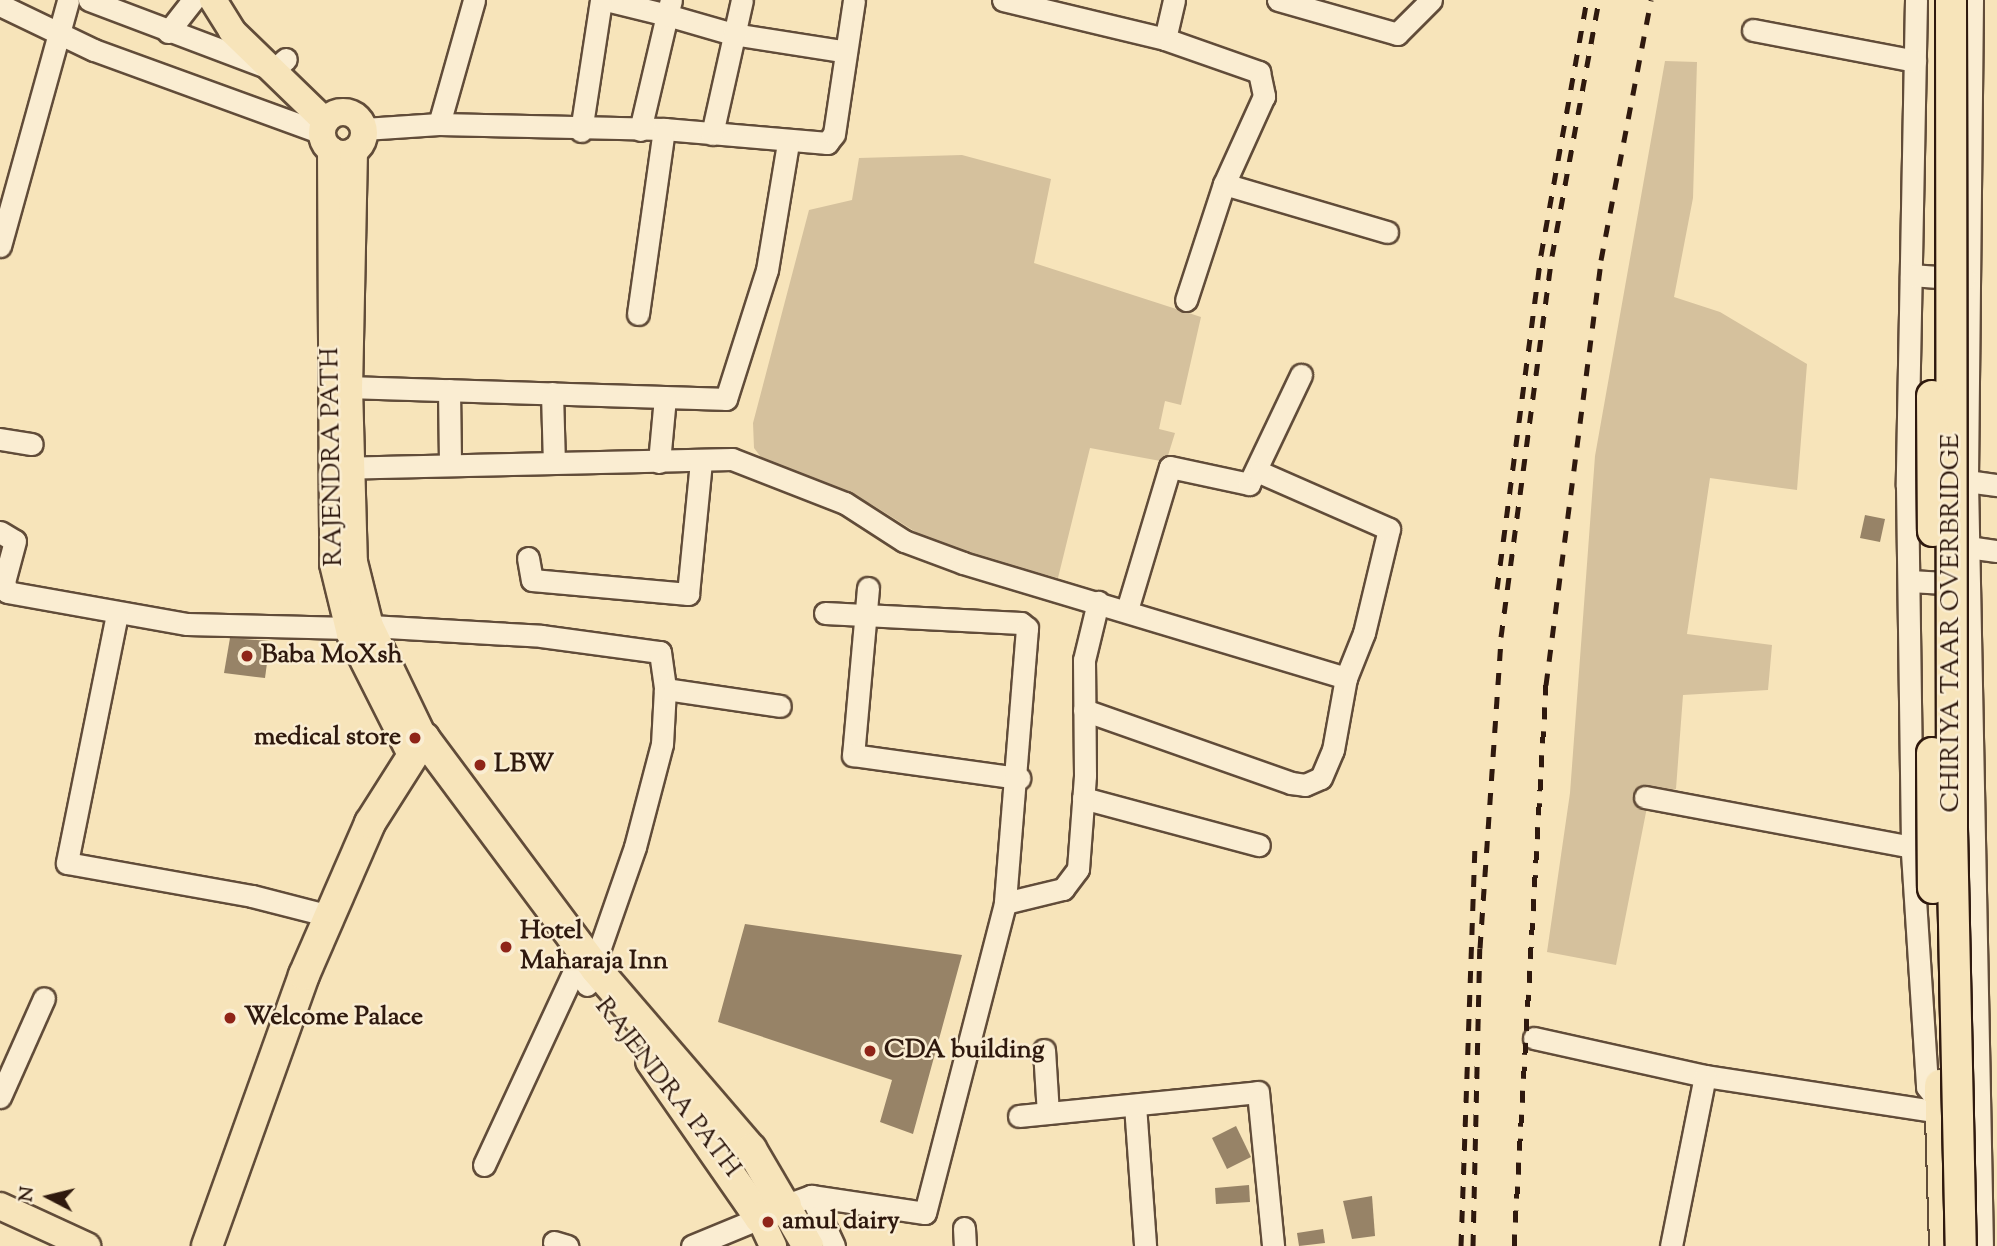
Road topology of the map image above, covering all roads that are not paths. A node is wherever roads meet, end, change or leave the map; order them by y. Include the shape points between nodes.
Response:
1 (68, 0) edge
2 (89, 0) edge
3 (194, 0) edge
4 (213, 0) edge
5 (230, 0) edge
6 (474, 0) edge
7 (604, 0) edge
8 (743, 0) edge
9 (854, 0) edge
10 (1174, 0) edge
11 (1278, 0) edge
12 (1431, 0) edge
13 (1916, 0) edge
14 (1931, 0) edge
15 (1951, 0) edge
16 (1972, 0) edge
17 (1013, 1) edge
18 (0, 5) edge
19 (669, 7) edge
20 (1753, 30) dead end
21 (57, 32) junction
22 (168, 32) junction
23 (733, 34) junction
24 (1166, 39) junction
25 (842, 51) junction
26 (1915, 61) junction
27 (280, 64) junction
28 (439, 124) junction
29 (664, 129) junction
30 (640, 130) junction
31 (581, 131) junction
32 (339, 133) junction
33 (712, 134) junction
34 (788, 143) junction
35 (1224, 184) junction
36 (1387, 233) dead end
37 (0, 246) edge
38 (1911, 275) junction
39 (1972, 279) junction
40 (1186, 300) dead end
41 (638, 314) dead end
42 (1301, 375) dead end
43 (349, 387) junction
44 (449, 390) junction
45 (552, 393) junction
46 (665, 397) junction
47 (0, 439) edge
48 (32, 444) dead end
49 (701, 461) junction
50 (659, 462) junction
51 (554, 463) junction
52 (450, 465) junction
53 (340, 467) junction
54 (1259, 472) junction
55 (1967, 481) junction
56 (1997, 485) edge
57 (0, 532) edge
58 (1968, 547) junction
59 (1997, 551) edge
60 (528, 558) dead end
61 (1909, 581) junction
62 (1969, 584) junction
63 (868, 588) dead end
64 (1098, 601) junction
65 (1127, 610) junction
66 (825, 613) dead end
67 (117, 614) junction
68 (866, 615) junction
69 (359, 627) junction
70 (1346, 678) junction
71 (665, 690) junction
72 (780, 706) dead end
73 (1084, 710) junction
74 (422, 753) junction
75 (1019, 778) junction
76 (1912, 794) junction
77 (1645, 797) dead end
78 (1083, 798) junction
79 (1976, 804) junction
80 (1259, 845) dead end
81 (1912, 846) junction
82 (1987, 852) edge
83 (1005, 903) junction
84 (330, 916) junction
85 (1988, 956) edge
86 (586, 975) junction
87 (44, 998) dead end
88 (1534, 1038) dead end
89 (1044, 1050) dead end
90 (1705, 1076) junction
91 (0, 1097) edge
92 (1940, 1100) junction
93 (1135, 1105) junction
94 (1048, 1113) junction
95 (1019, 1116) dead end
96 (740, 1158) junction
97 (1989, 1163) edge
98 (484, 1165) dead end
99 (0, 1206) edge
100 (788, 1209) junction
101 (0, 1225) edge
102 (45, 1246) edge
103 (87, 1246) edge
104 (207, 1246) edge
105 (223, 1246) edge
106 (692, 1246) edge
107 (773, 1246) edge
108 (808, 1246) edge
109 (834, 1246) edge
110 (1145, 1246) edge
111 (1273, 1246) edge
112 (1671, 1246) edge
113 (1945, 1246) edge
114 (1961, 1246) edge
115 (1982, 1246) edge

1 - 21 street
2 - 22 street
3 - 22 street
4 - 27 main road via 232,31
5 - 27 main road
6 - 28 street
7 - 19 street
7 - 31 street
8 - 23 street
9 - 25 street
10 - 24 street
11 - 12 street via 1397,34
13 - 26 street
14 - 92 highway, CHIRIYA TAAR OVERBRIDGE, bridge via 1930,826
15 - 114 highway, CHIRIYA TAAR OVERBRIDGE, bridge via 1952,829
16 - 39 street
17 - 24 street
18 - 21 street
19 - 23 street
19 - 30 street
20 - 26 street
21 - 32 street
21 - 37 street
22 - 27 street
23 - 25 street
23 - 33 street
24 - 35 street via 1259,72 1264,96
25 - 34 street via 831,140
26 - 38 street
27 - 32 main road
28 - 31 street
28 - 32 street
29 - 30 street
29 - 33 street
29 - 41 street
30 - 31 street
32 - 43 main road, RAJENDRA PATH
32 - 53 main road, RAJENDRA PATH
33 - 34 street
34 - 46 street via 767,270 730,394 718,401
35 - 36 street
35 - 40 street
38 - 39 street
38 - 61 street
39 - 55 street
42 - 54 street
43 - 44 street
43 - 53 main road, RAJENDRA PATH
44 - 45 street
44 - 52 street
45 - 46 street
45 - 51 street
46 - 50 street
47 - 48 street
49 - 50 street
49 - 60 street via 688,594 532,580
49 - 64 street via 733,459 845,503 904,541
50 - 51 street
51 - 52 street
52 - 53 street
53 - 69 main road, RAJENDRA PATH
54 - 65 street via 1244,485 1170,467
54 - 70 street via 1389,528 1364,633
55 - 56 street
55 - 58 street
57 - 67 street via 15,541 4,582 7,592
58 - 59 street
58 - 62 street
61 - 62 street
61 - 76 street
62 - 79 street
63 - 68 street
64 - 65 street
64 - 73 street via 1084,660
65 - 70 street
66 - 68 street
67 - 69 street via 187,624
67 - 84 street via 67,863 252,896
68 - 75 street via 853,755
68 - 75 street via 1021,623 1027,628
69 - 71 street via 541,636 660,652
69 - 74 main road, RAJENDRA PATH
70 - 73 street via 1333,750 1321,778 1305,785
71 - 72 street
71 - 86 street via 662,744
73 - 78 street
74 - 84 highway via 370,823
74 - 86 highway, RAJENDRA PATH
74 - 105 highway via 318,981
75 - 83 street
76 - 79 street
76 - 81 street
77 - 81 street
78 - 80 street
78 - 83 street via 1078,869 1071,884
79 - 82 street
81 - 92 street via 1927,1087
82 - 85 street
83 - 100 street via 925,1213
84 - 104 highway
85 - 97 street
86 - 96 highway, RAJENDRA PATH
86 - 96 highway, RAJENDRA PATH via 731,1124
86 - 98 street
87 - 91 street
88 - 90 street
89 - 94 street
90 - 92 street
90 - 112 street
92 - 113 highway, CHIRIYA TAAR OVERBRIDGE
93 - 94 street
93 - 110 street
93 - 111 street via 1258,1092
94 - 95 street
96 - 100 highway
97 - 115 street
99 - 103 main road
100 - 106 street
100 - 107 main road
100 - 108 highway
100 - 109 street
101 - 102 main road

